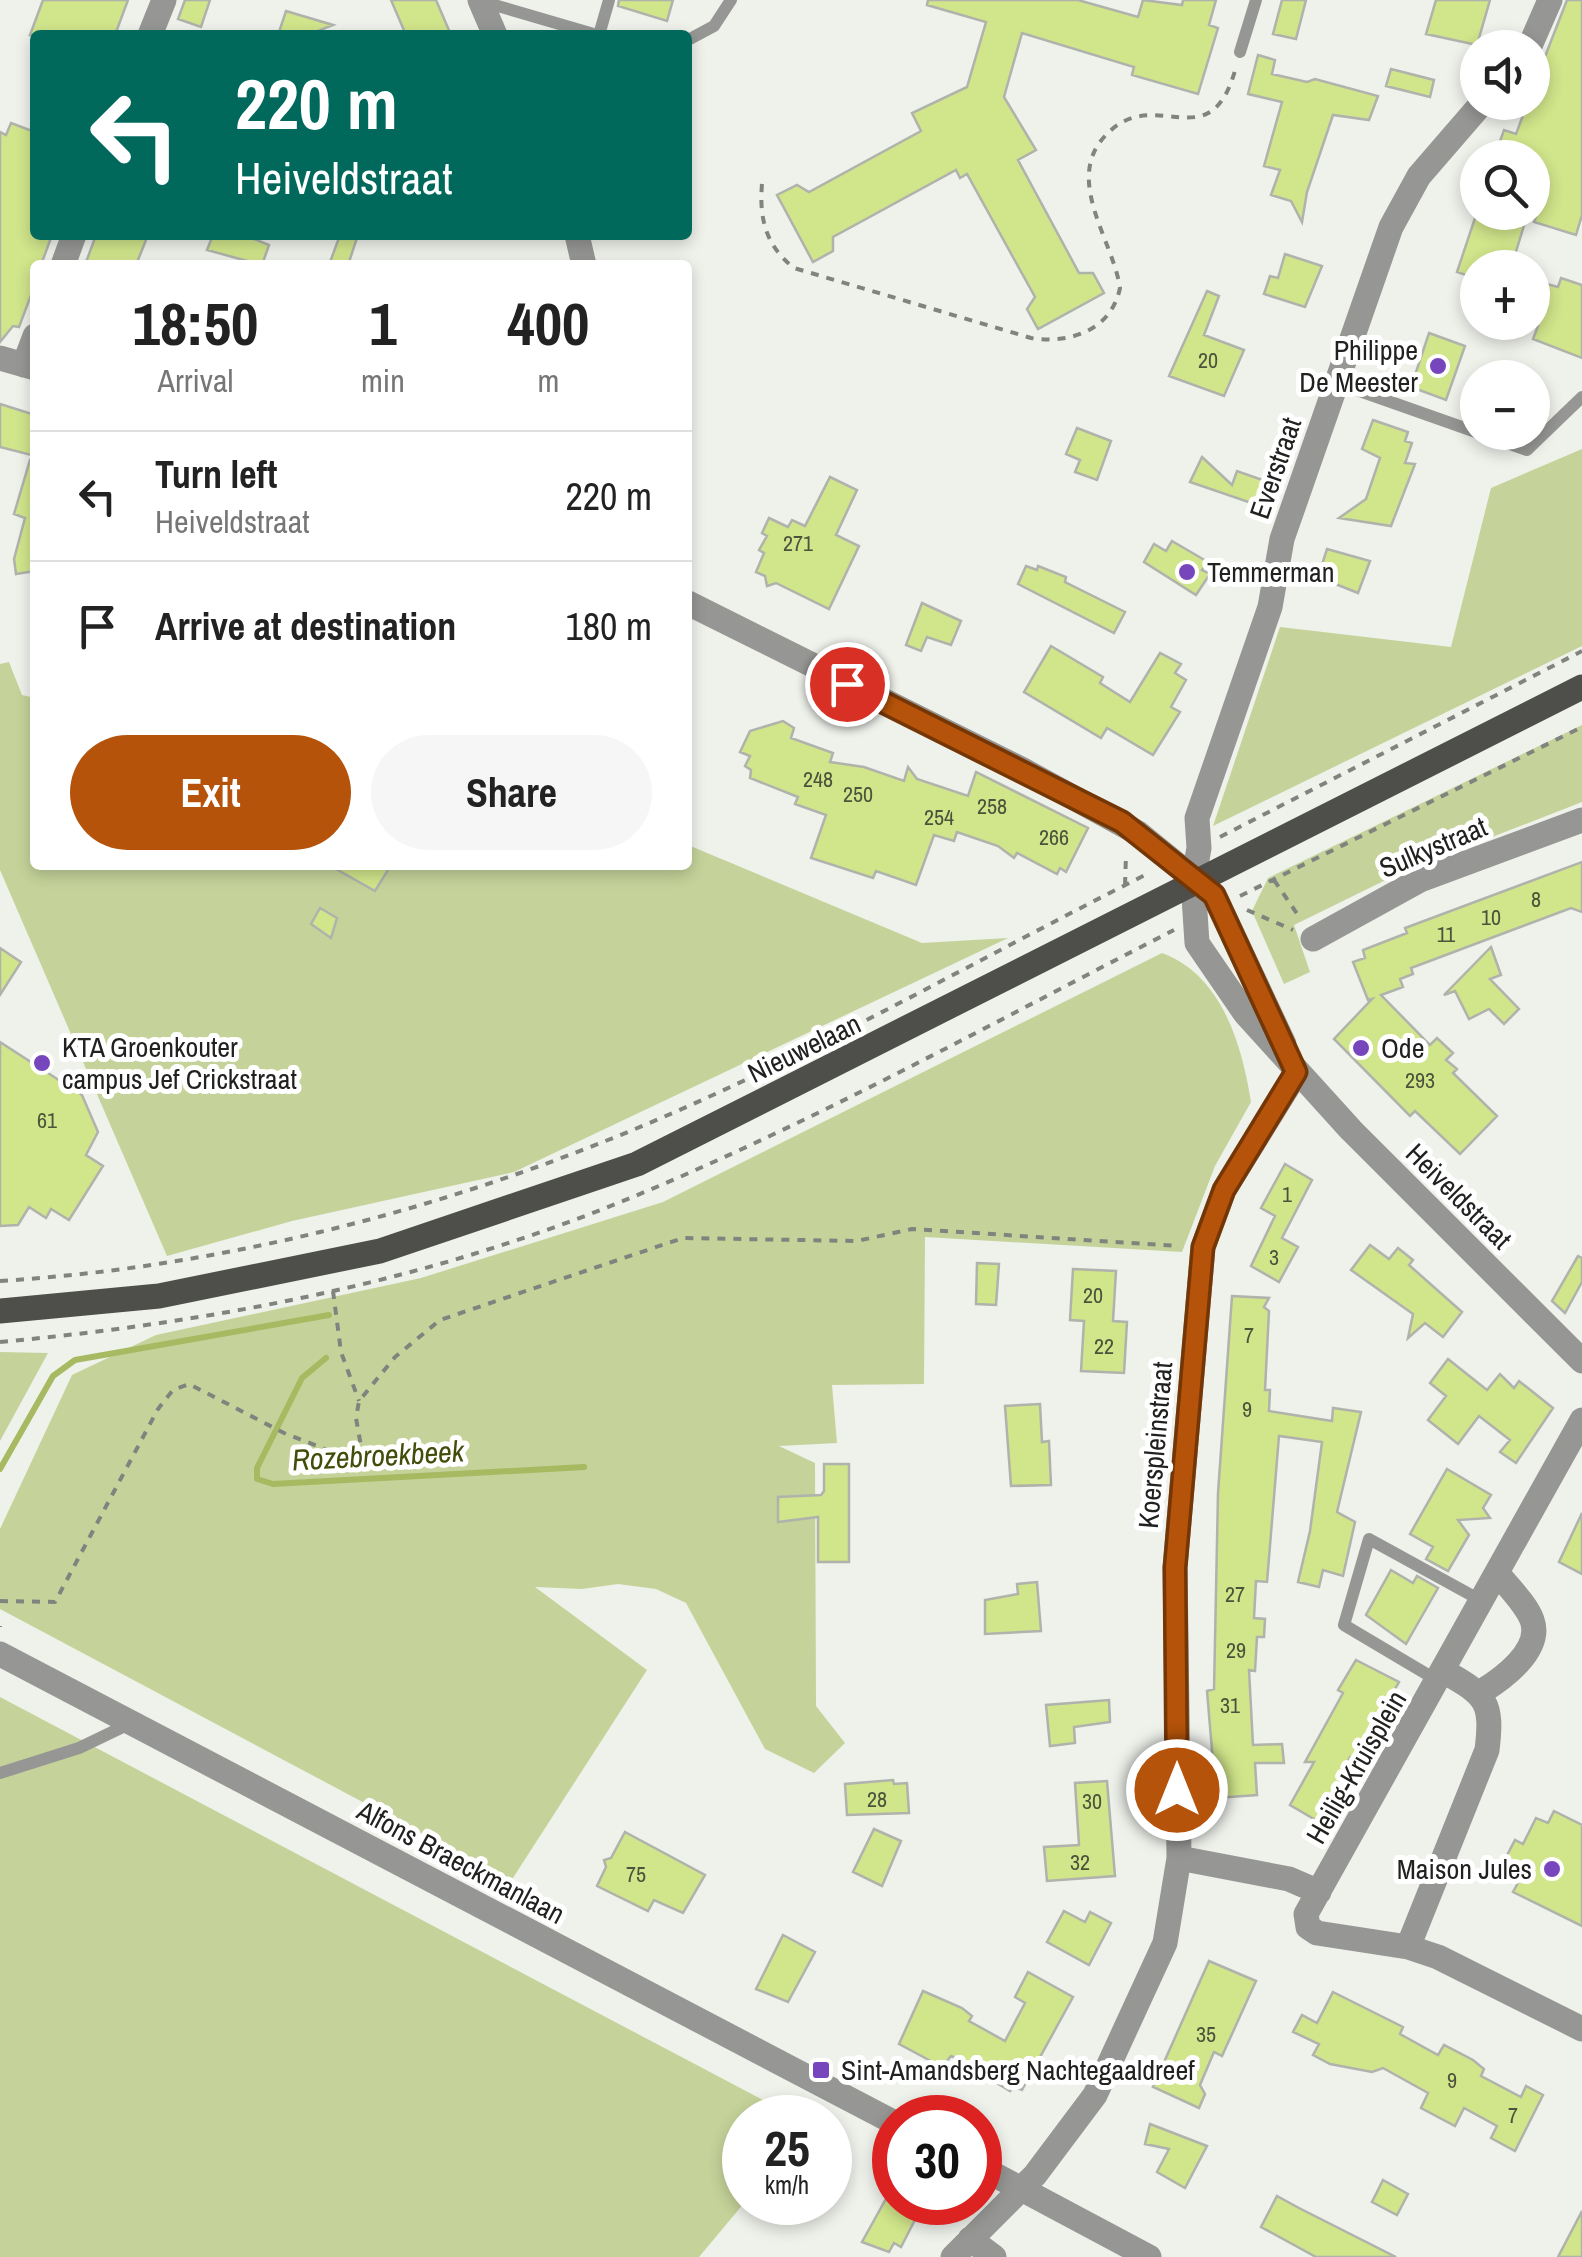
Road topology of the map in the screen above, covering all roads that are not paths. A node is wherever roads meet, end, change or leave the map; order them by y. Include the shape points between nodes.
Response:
1 (164, 0) edge
2 (480, 0) edge
3 (609, 0) edge
4 (731, 0) edge
5 (1256, 0) edge
6 (1550, 0) edge
7 (152, 30) edge
8 (493, 30) edge
9 (581, 30) edge
10 (600, 30) edge
11 (1537, 30) edge
12 (692, 38) edge
13 (1240, 52) road end
14 (1467, 120) edge
15 (1336, 383) junction
16 (1582, 396) edge
17 (692, 606) edge
18 (1582, 686) edge
19 (1582, 820) edge
20 (1193, 882) junction
21 (1313, 939) road end
22 (1296, 1072) junction
23 (0, 1311) edge
24 (1582, 1361) edge
25 (1582, 1420) edge
26 (1499, 1575) junction
27 (1484, 1602) junction
28 (0, 1654) edge
29 (1442, 1677) junction
30 (1480, 1692) junction
31 (131, 1723) junction
32 (0, 1773) edge
33 (1179, 1858) junction
34 (1319, 1892) junction
35 (1408, 1947) junction
36 (1582, 2030) edge
37 (872, 2110) edge
38 (1002, 2179) edge
39 (1022, 2189) junction
40 (961, 2248) edge
41 (994, 2257) edge
42 (1149, 2257) edge

1 - 7 street
2 - 8 street
2 - 9 lane
3 - 10 lane
4 - 12 lane via 714,26
5 - 13 lane
6 - 11 street
14 - 15 street, Everstraat via 1419,176 1390,228
15 - 16 lane via 1527,450
15 - 20 street, Everstraat via 1282,539 1270,606 1197,818
17 - 20 street, Heiveldstraat via 1101,810
18 - 20 main road, Nieuwelaan
19 - 21 street, Sulkystraat via 1420,880
20 - 22 street, Heiveldstraat via 1214,895
20 - 22 street, Heiveldstraat via 1197,943 1244,1013
20 - 23 main road, Nieuwelaan via 637,1164 546,1197 380,1251 264,1276 159,1296
22 - 24 street, Heiveldstraat
22 - 33 street, Koerspleinstraat via 1224,1190 1203,1247 1175,1568
25 - 26 street, Heilig-Kruisplein
26 - 27 street, Heilig-Kruisplein
26 - 30 street via 1534,1628 1514,1670
27 - 29 street, Heilig-Kruisplein
27 - 29 lane via 1369,1539 1344,1625
28 - 31 street, Alfons Braeckmanlaan
29 - 30 street
29 - 34 street, Heilig-Kruisplein
30 - 35 street via 1491,1718 1487,1750
31 - 32 lane
31 - 37 street, Alfons Braeckmanlaan
33 - 34 street via 1289,1879
33 - 39 street, Koerspleinstraat via 1165,1942 1095,2095
34 - 35 street via 1306,1914 1317,1933
35 - 36 street
38 - 39 street
39 - 40 street, Koerspleinstraat
39 - 42 street
40 - 41 street

